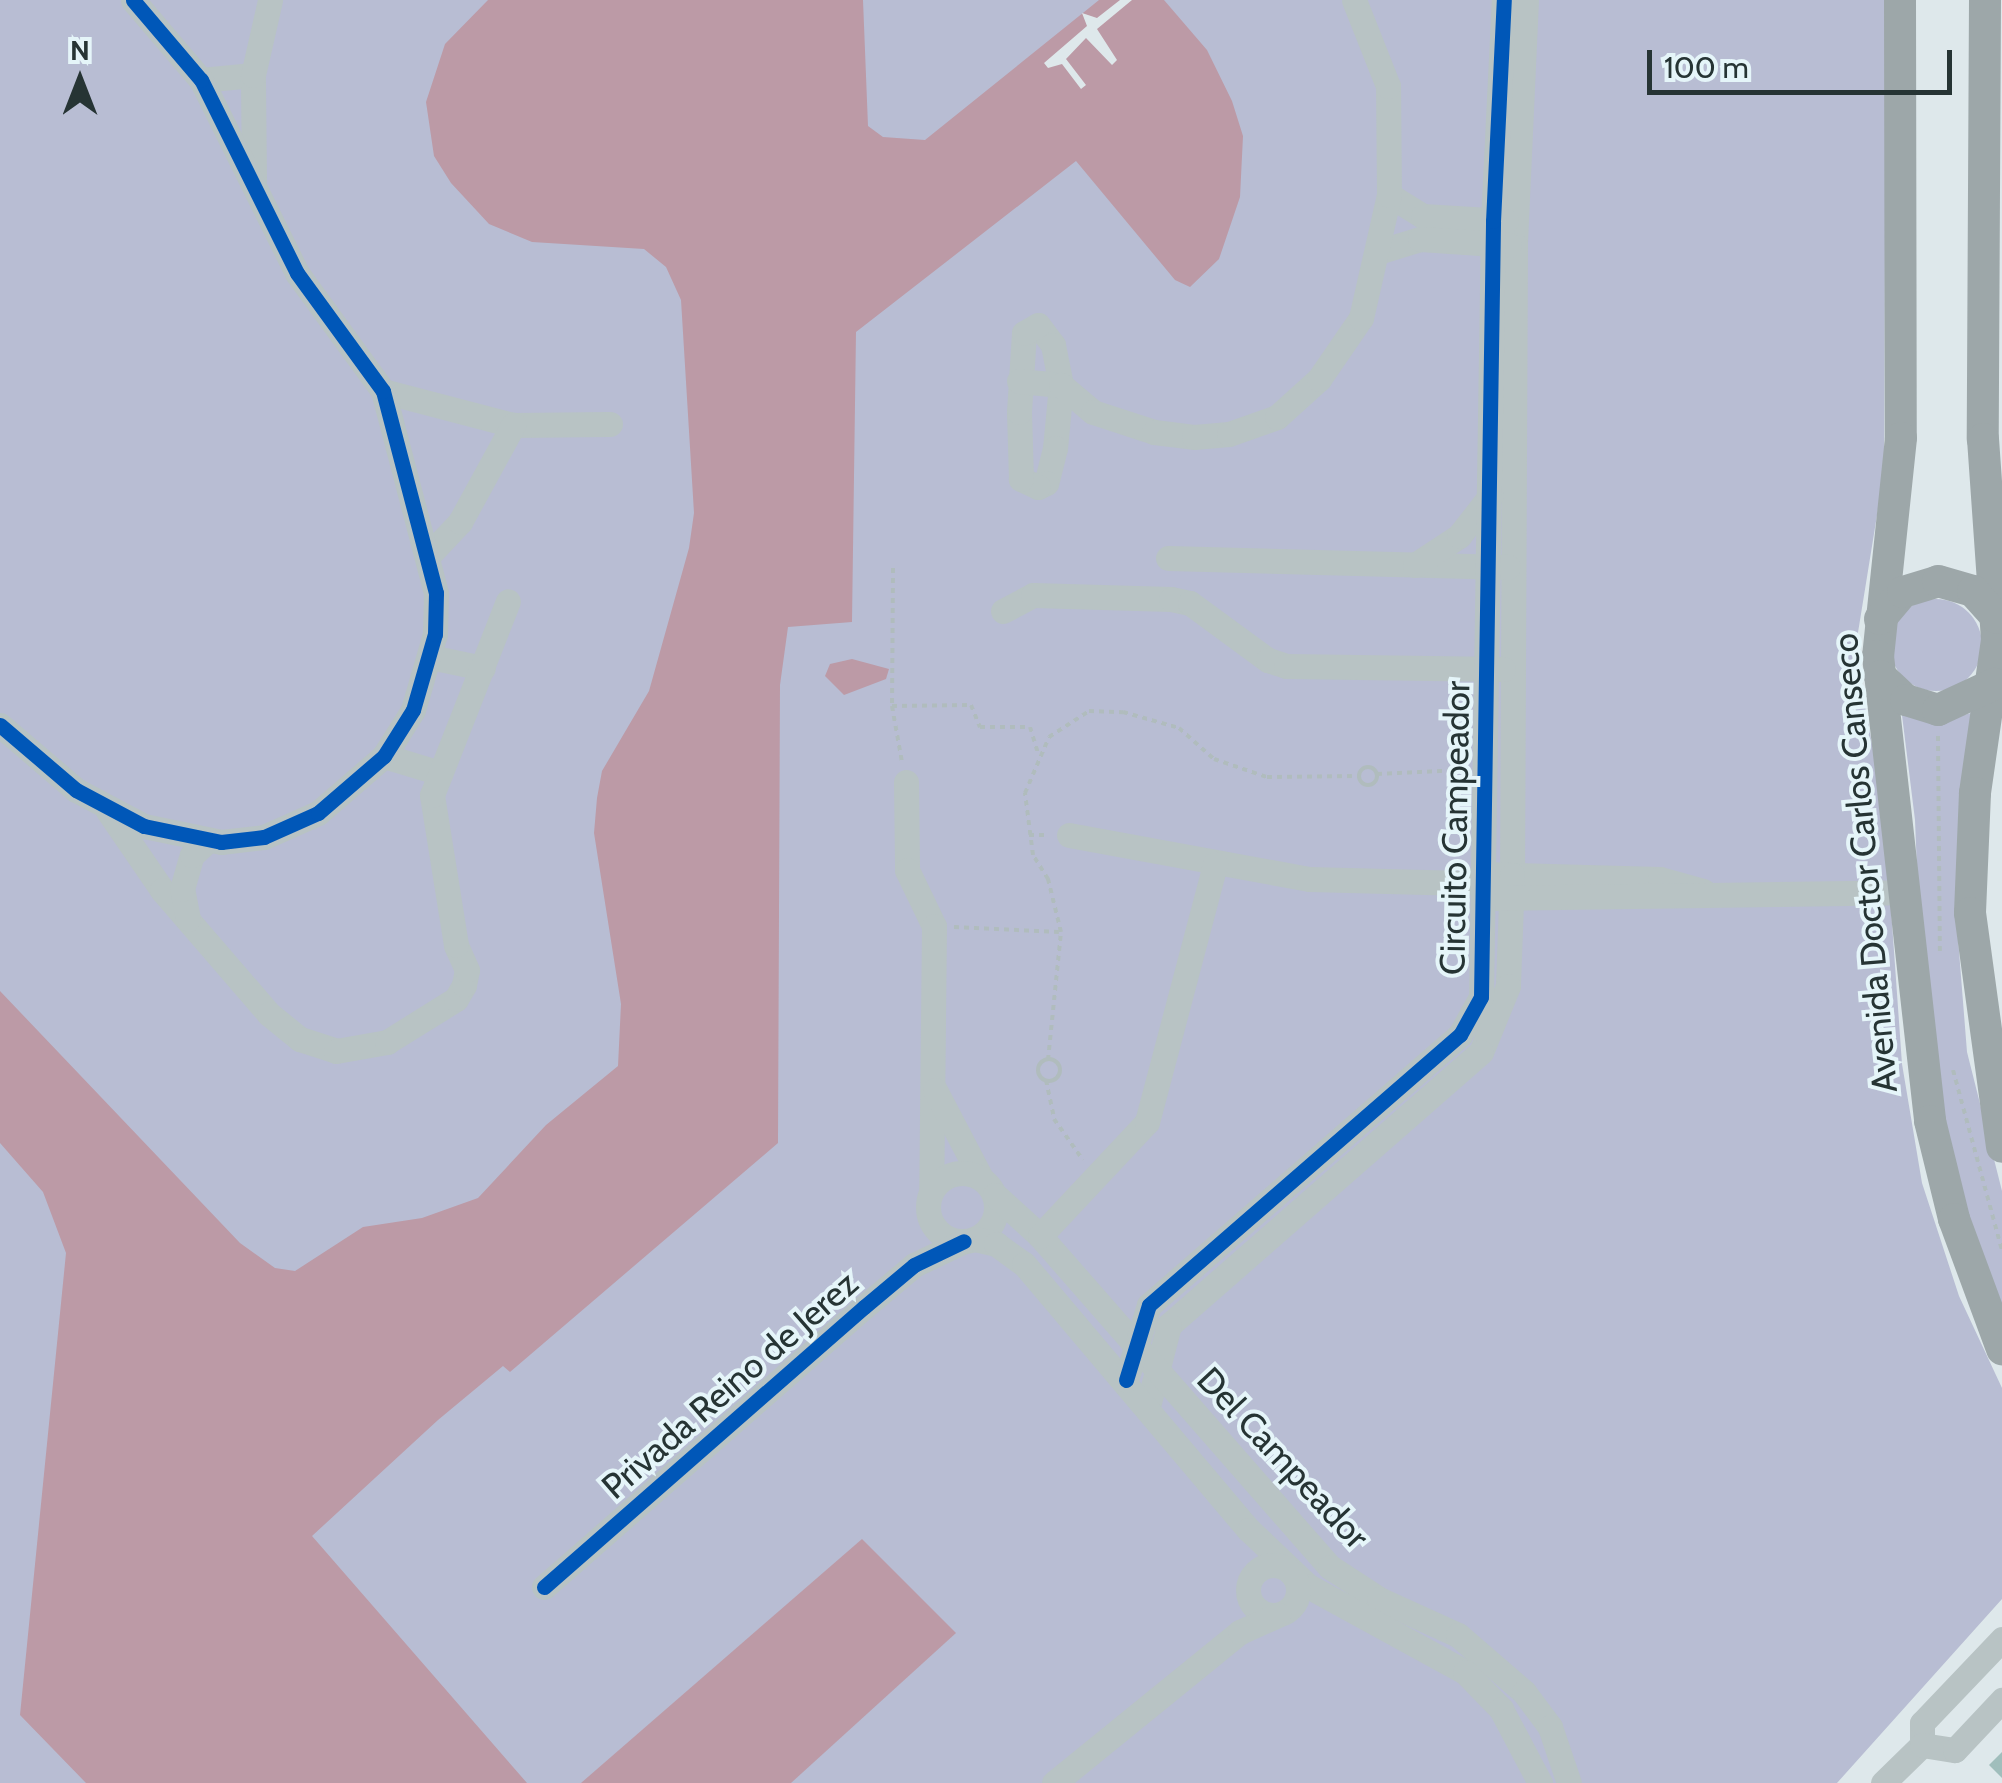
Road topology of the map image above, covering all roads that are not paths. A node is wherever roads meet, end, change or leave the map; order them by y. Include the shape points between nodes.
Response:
1 (134, 0) edge
2 (270, 0) edge
3 (1354, 0) edge
4 (1504, 0) edge
5 (1526, 0) edge
6 (1900, 0) edge
7 (1985, 0) edge
8 (254, 76) junction
9 (200, 80) junction
10 (254, 184) junction
11 (1389, 194) junction
12 (1504, 233) junction
13 (1381, 251) junction
14 (1993, 271) edge
15 (1019, 381) junction
16 (1062, 385) junction
17 (384, 391) junction
18 (1019, 412) junction
19 (1093, 412) junction
20 (1060, 416) junction
21 (610, 424) dead end
22 (513, 426) junction
23 (1491, 495) junction
24 (428, 556) junction
25 (1168, 558) dead end
26 (1412, 566) junction
27 (1503, 567) junction
28 (508, 601) dead end
29 (1003, 612) dead end
30 (1997, 618) junction
31 (1880, 620) junction
32 (430, 657) junction
33 (483, 668) junction
34 (1500, 669) junction
35 (1880, 676) junction
36 (1994, 684) junction
37 (0, 726) edge
38 (384, 756) junction
39 (440, 773) junction
40 (906, 782) road end
41 (108, 810) junction
42 (1068, 835) dead end
43 (208, 840) junction
44 (1216, 864) junction
45 (1492, 886) junction
46 (1904, 892) junction
47 (188, 918) junction
48 (1493, 1001) junction
49 (934, 1090) junction
50 (1346, 1132) junction
51 (2002, 1147) edge
52 (1364, 1156) junction
53 (988, 1186) junction
54 (930, 1203) junction
55 (1040, 1236) junction
56 (969, 1240) junction
57 (914, 1266) junction
58 (1148, 1305) junction
59 (1098, 1306) junction
60 (1134, 1347) junction
61 (2002, 1349) edge
62 (1156, 1371) junction
63 (1126, 1380) junction
64 (1148, 1406) junction
65 (1288, 1525) junction
66 (1249, 1530) junction
67 (1330, 1567) junction
68 (1289, 1571) junction
69 (544, 1587) dead end
70 (1250, 1587) junction
71 (1281, 1614) junction
72 (1350, 1614) junction
73 (1240, 1632) junction
74 (2002, 1639) edge
75 (2002, 1700) edge
76 (1922, 1745) junction
77 (1054, 1783) edge
78 (1540, 1783) edge
79 (1570, 1783) edge
80 (1883, 1783) edge

1 - 9 street
2 - 8 street
3 - 11 street via 1388,86
4 - 12 street, Circuito Campeador
5 - 12 street, Circuito Campeador
6 - 31 main road, Avenida Doctor Carlos Canseco via 1901,438
7 - 14 main road
8 - 9 street
8 - 10 street
9 - 10 street
10 - 17 street via 297,273
11 - 12 street via 1423,216
11 - 13 street
12 - 13 street via 1420,239
12 - 23 street, Circuito Campeador
12 - 27 street, Circuito Campeador
13 - 19 street via 1361,318 1339,356 1277,417 1228,434 1194,437
14 - 30 main road via 1986,500
15 - 16 street
15 - 16 street via 1024,334 1038,325 1053,345
15 - 18 street
16 - 19 street
16 - 20 street
17 - 22 street
17 - 24 street
18 - 20 street
18 - 20 street via 1021,478 1029,487 1046,482
19 - 20 street
21 - 22 street
22 - 24 street via 460,522
23 - 26 street via 1460,536
23 - 27 street, Circuito Campeador
24 - 32 street via 436,593
25 - 26 street
26 - 27 street
27 - 34 street, Circuito Campeador
28 - 33 street
29 - 34 street via 1033,595 1171,598 1190,603 1286,666
30 - 31 main road via 1973,591 1938,581 1904,592
30 - 36 main road
31 - 35 main road, Avenida Doctor Carlos Canseco
32 - 33 street
32 - 38 street via 413,710
33 - 39 street
34 - 45 street, Circuito Campeador
34 - 45 street, Circuito Campeador via 1487,770
35 - 36 main road via 1906,700 1938,710
35 - 46 main road, Avenida Doctor Carlos Canseco
36 - 51 main road via 1975,793 1970,913
37 - 41 street
38 - 39 street
38 - 43 street via 353,787 288,830
39 - 47 street via 432,796 436,848 467,970 456,999 387,1042 336,1051 300,1038 269,1014
40 - 49 street, Del Campeador via 907,870 934,926
41 - 43 street
41 - 47 street
42 - 44 street
43 - 47 street via 192,855 182,889
44 - 45 street via 1310,878
44 - 55 street via 1147,1122
45 - 46 street via 1664,900 1703,891
45 - 48 street, Circuito Campeador
46 - 61 main road, Avenida Doctor Carlos Canseco via 1914,1015 1940,1167
48 - 50 street, Circuito Campeador
48 - 52 street, Circuito Campeador via 1481,1052
49 - 53 street, Del Campeador
49 - 54 street, Del Campeador
50 - 52 street
50 - 58 street, Circuito Campeador
52 - 62 street, Circuito Campeador via 1168,1325
53 - 54 street via 947,1175
53 - 55 street, Del Campeador
53 - 56 street via 992,1226
54 - 56 street via 942,1234
54 - 57 street
55 - 59 street, Del Campeador
56 - 57 street, Privada Reino de Jerez
56 - 63 street, Del Campeador via 1024,1264
57 - 69 street, Privada Reino de Jerez
58 - 59 street
58 - 60 street
59 - 60 street, Del Campeador
60 - 62 street, Del Campeador
60 - 63 street
62 - 64 street, Circuito Campeador
62 - 65 street, Del Campeador
63 - 64 street, Del Campeador
64 - 66 street, Del Campeador
65 - 67 street, Del Campeador
65 - 68 street
66 - 68 street, Del Campeador
66 - 70 street, Del Campeador
67 - 68 street
67 - 79 street, Del Campeador via 1378,1599 1478,1648 1539,1709
68 - 70 street via 1266,1567
68 - 71 street via 1297,1600
68 - 72 street, Del Campeador
70 - 71 street via 1260,1612
70 - 73 street, Del Campeador
71 - 72 street, Del Campeador
71 - 73 street
72 - 78 street, Del Campeador via 1465,1672 1501,1709
73 - 77 street
74 - 76 street via 1922,1723
75 - 76 street via 1955,1750
76 - 80 street

